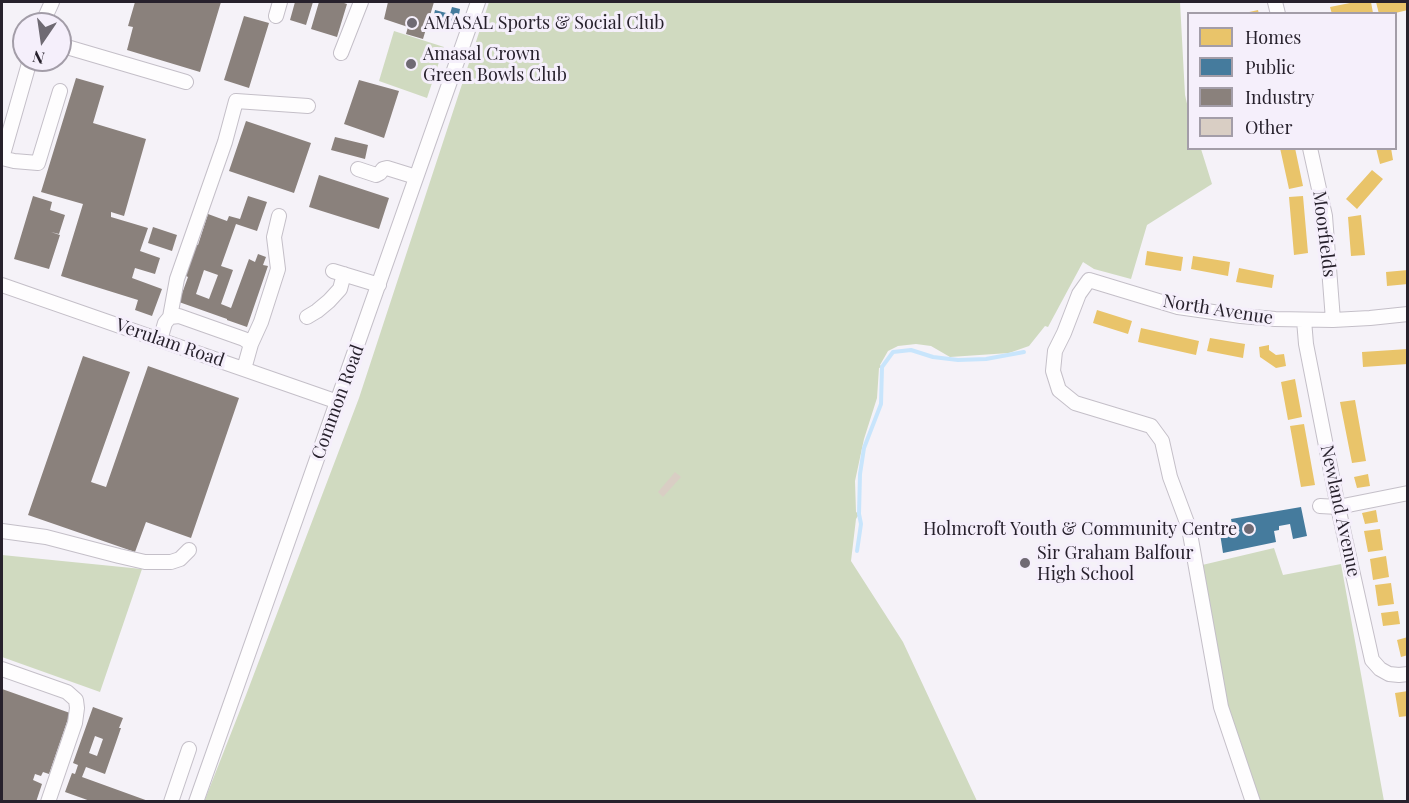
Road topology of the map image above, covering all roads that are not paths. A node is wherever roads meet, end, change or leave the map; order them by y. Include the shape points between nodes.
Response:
1 (280, 2) edge
2 (361, 2) edge
3 (478, 2) edge
4 (276, 16) dead end
5 (72, 49) edge
6 (342, 53) dead end
7 (26, 72) edge
8 (186, 82) dead end
9 (60, 91) dead end
10 (308, 106) dead end
11 (5, 137) edge
12 (1310, 150) edge
13 (2, 158) edge
14 (358, 169) dead end
15 (416, 177) junction
16 (279, 216) dead end
17 (2, 285) edge
18 (379, 285) junction
19 (1407, 314) edge
20 (170, 317) junction
21 (307, 317) dead end
22 (1304, 320) junction
23 (1333, 320) junction
24 (160, 340) junction
25 (251, 344) junction
26 (244, 369) junction
27 (338, 402) junction
28 (1407, 493) edge
29 (1320, 506) dead end
30 (1338, 507) junction
31 (2, 531) edge
32 (189, 550) dead end
33 (2, 669) edge
34 (1407, 674) edge
35 (189, 749) dead end
36 (48, 801) edge
37 (171, 801) edge
38 (196, 801) edge
39 (1253, 801) edge

1 - 4 street
2 - 6 street
3 - 15 street, Common Road
5 - 8 street
7 - 11 street
9 - 13 street via 38,163
10 - 20 street via 236,101 177,279
11 - 13 street
12 - 23 street, Moorfields via 1325,216
14 - 15 street via 376,175 387,168
15 - 18 street, Common Road
16 - 25 street via 274,237 278,269
17 - 24 street, Verulam Road
18 - 21 street via 339,272 340,289
18 - 27 street, Common Road
19 - 23 street, North Avenue
20 - 24 street
20 - 25 street via 179,316
22 - 23 street, North Avenue
22 - 30 street, Newland Avenue
22 - 39 street, North Avenue via 1178,307 1089,280 1055,351 1053,371 1059,390 1075,403 1151,426 1162,441 1170,477 1189,528 1221,707
24 - 26 street, Verulam Road
25 - 26 street
26 - 27 street, Verulam Road
27 - 38 street, Common Road
28 - 30 street
29 - 30 street
30 - 34 street, Newland Avenue via 1372,660 1389,674
31 - 32 street via 46,537 145,562 171,562
33 - 36 street via 67,692 76,700 75,723
35 - 37 street

